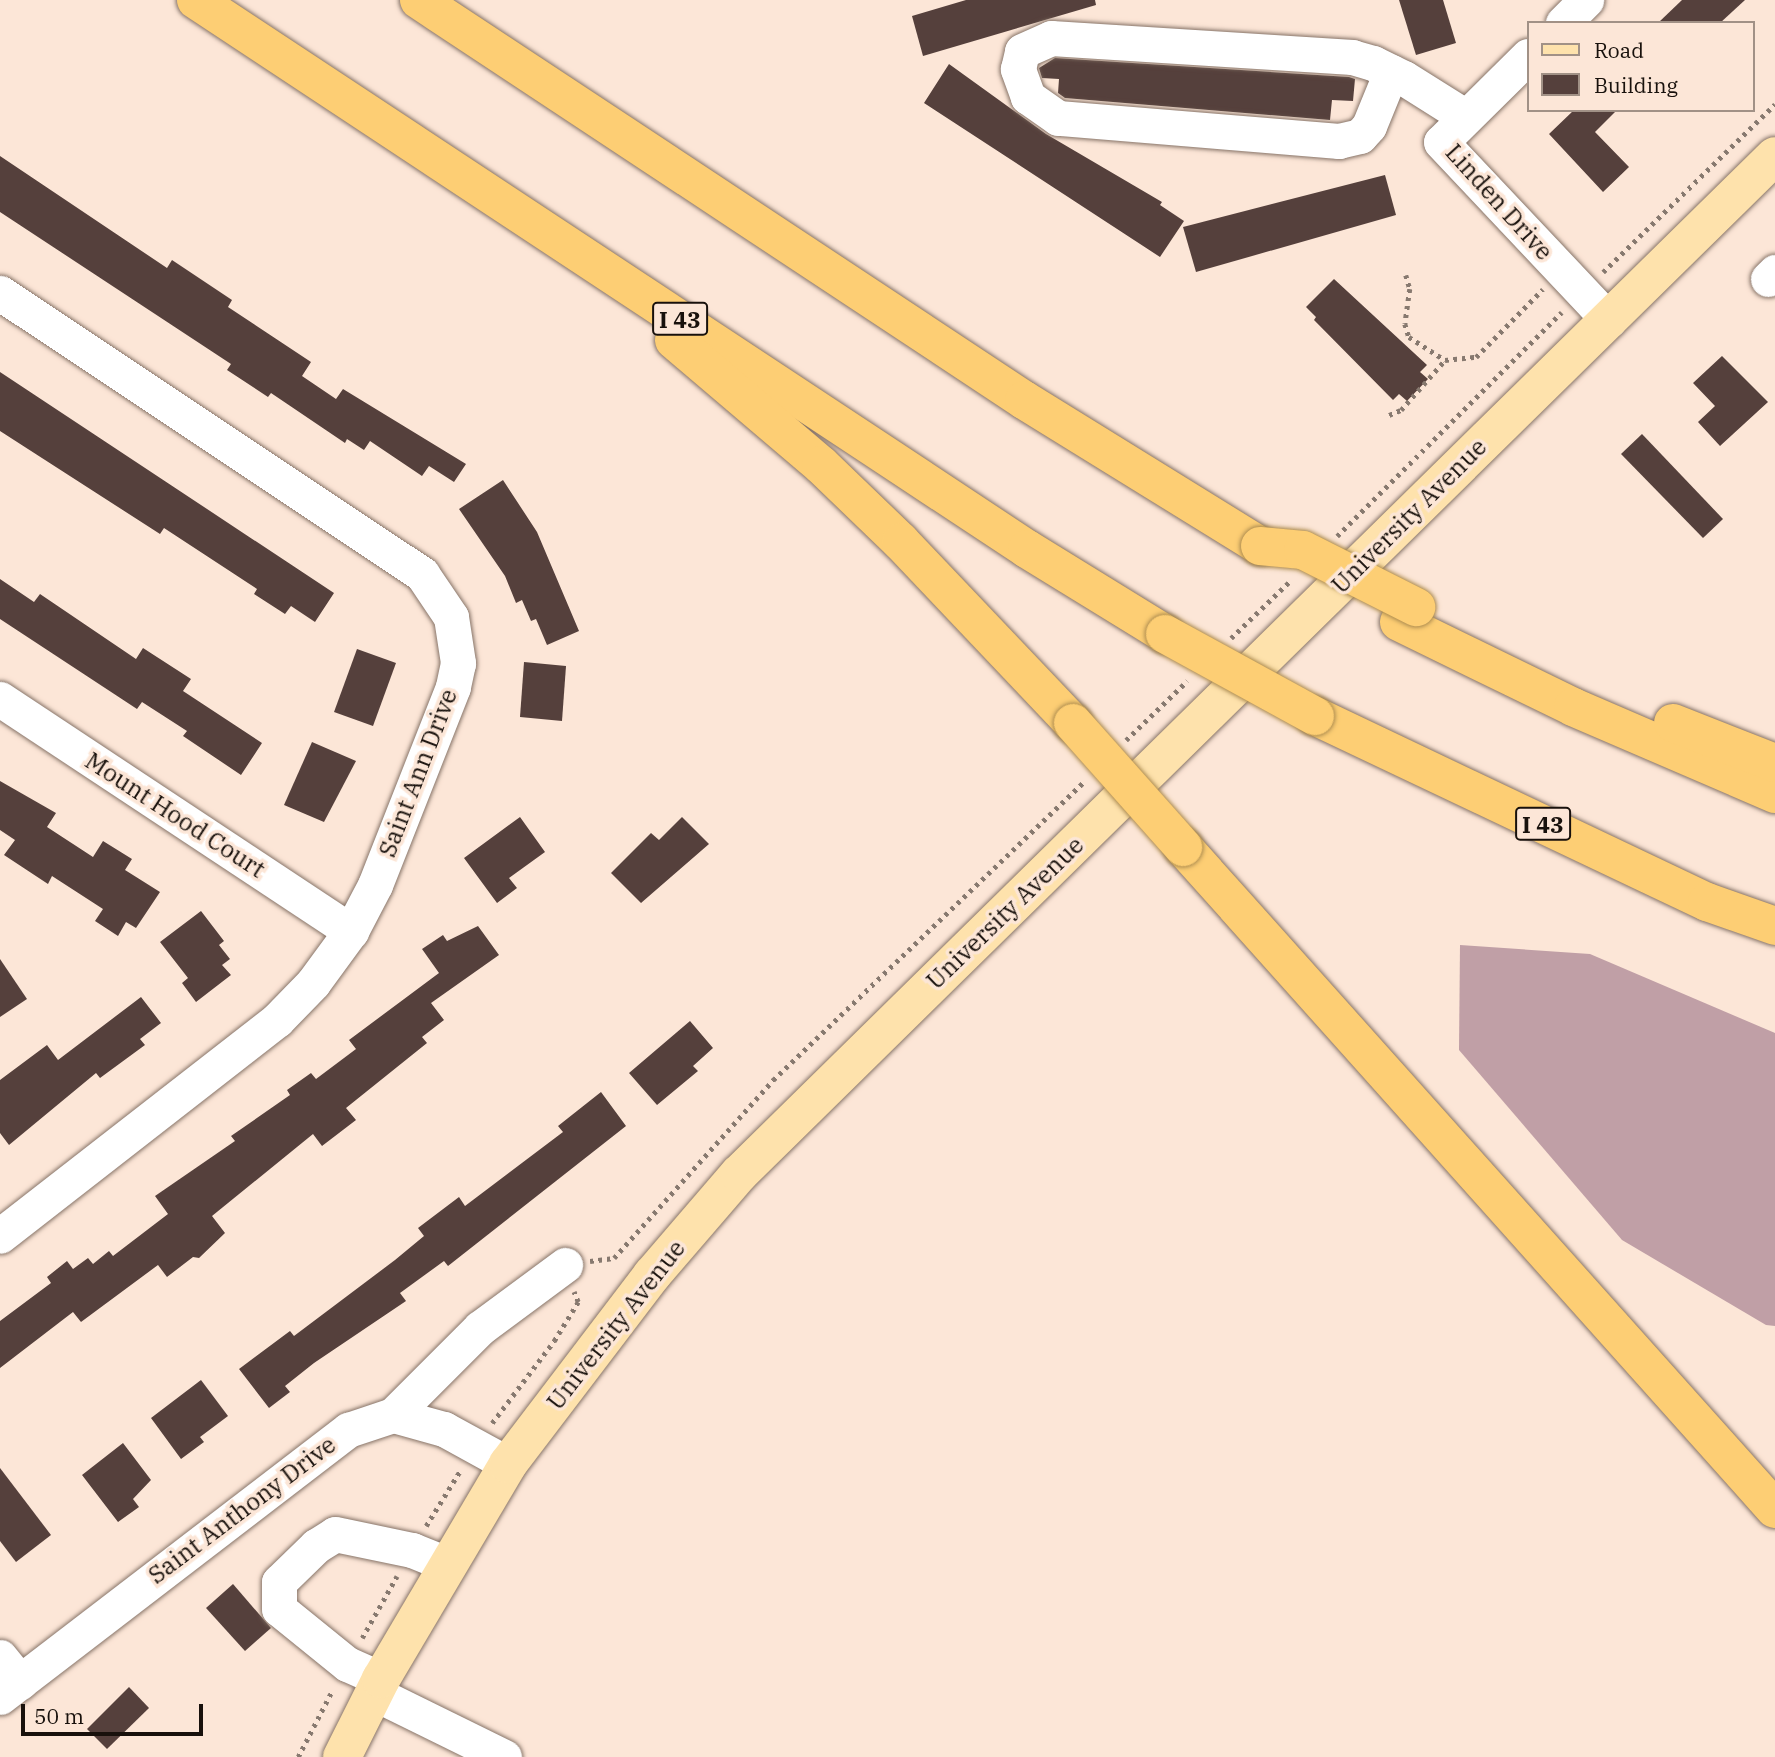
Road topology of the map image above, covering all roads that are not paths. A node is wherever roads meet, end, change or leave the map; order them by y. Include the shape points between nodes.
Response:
1 (197, 0) edge
2 (419, 0) edge
3 (1586, 0) edge
4 (1565, 21) edge
5 (1526, 58) edge
6 (1391, 72) junction
7 (1466, 117) junction
8 (1775, 156) edge
9 (622, 281) junction
10 (0, 293) edge
11 (1609, 320) junction
12 (1407, 614) junction
13 (0, 699) edge
14 (1775, 763) edge
15 (1775, 794) edge
16 (1775, 926) edge
17 (351, 931) junction
18 (2, 1229) edge
19 (565, 1265) dead end
20 (393, 1415) junction
21 (508, 1464) junction
22 (1775, 1509) edge
23 (447, 1564) junction
24 (7, 1679) edge
25 (378, 1686) junction
26 (497, 1755) edge
27 (342, 1757) edge

1 - 9 highway, I 43
2 - 12 highway via 1035,407 1259,546
3 - 4 street
5 - 7 street, Linden Drive
6 - 6 street via 1352,57 1051,38 1022,51 1018,69 1028,97 1058,118 1339,141 1360,136 1369,126
6 - 7 street
7 - 11 street, Linden Drive via 1441,142
8 - 11 main road, University Avenue
9 - 16 highway, I 43, bridge via 1027,549 1165,634 1315,716 1707,902
9 - 22 highway, bridge via 673,340 821,465 901,542 1073,723
10 - 17 street, Saint Ann Drive via 411,565 439,593 457,643 453,687
11 - 21 main road, University Avenue via 800,1110 652,1275
12 - 14 highway
12 - 15 highway via 1542,693
13 - 17 street, Mount Hood Court
17 - 18 street, Saint Ann Drive via 313,983 276,1020
19 - 20 street via 480,1328
20 - 21 street via 444,1429
20 - 24 street, Saint Anthony Drive via 348,1430 312,1454
21 - 23 main road, University Avenue
23 - 25 main road, University Avenue
23 - 25 street via 412,1550 335,1534 279,1582 279,1609
25 - 26 street
25 - 27 main road, University Avenue

